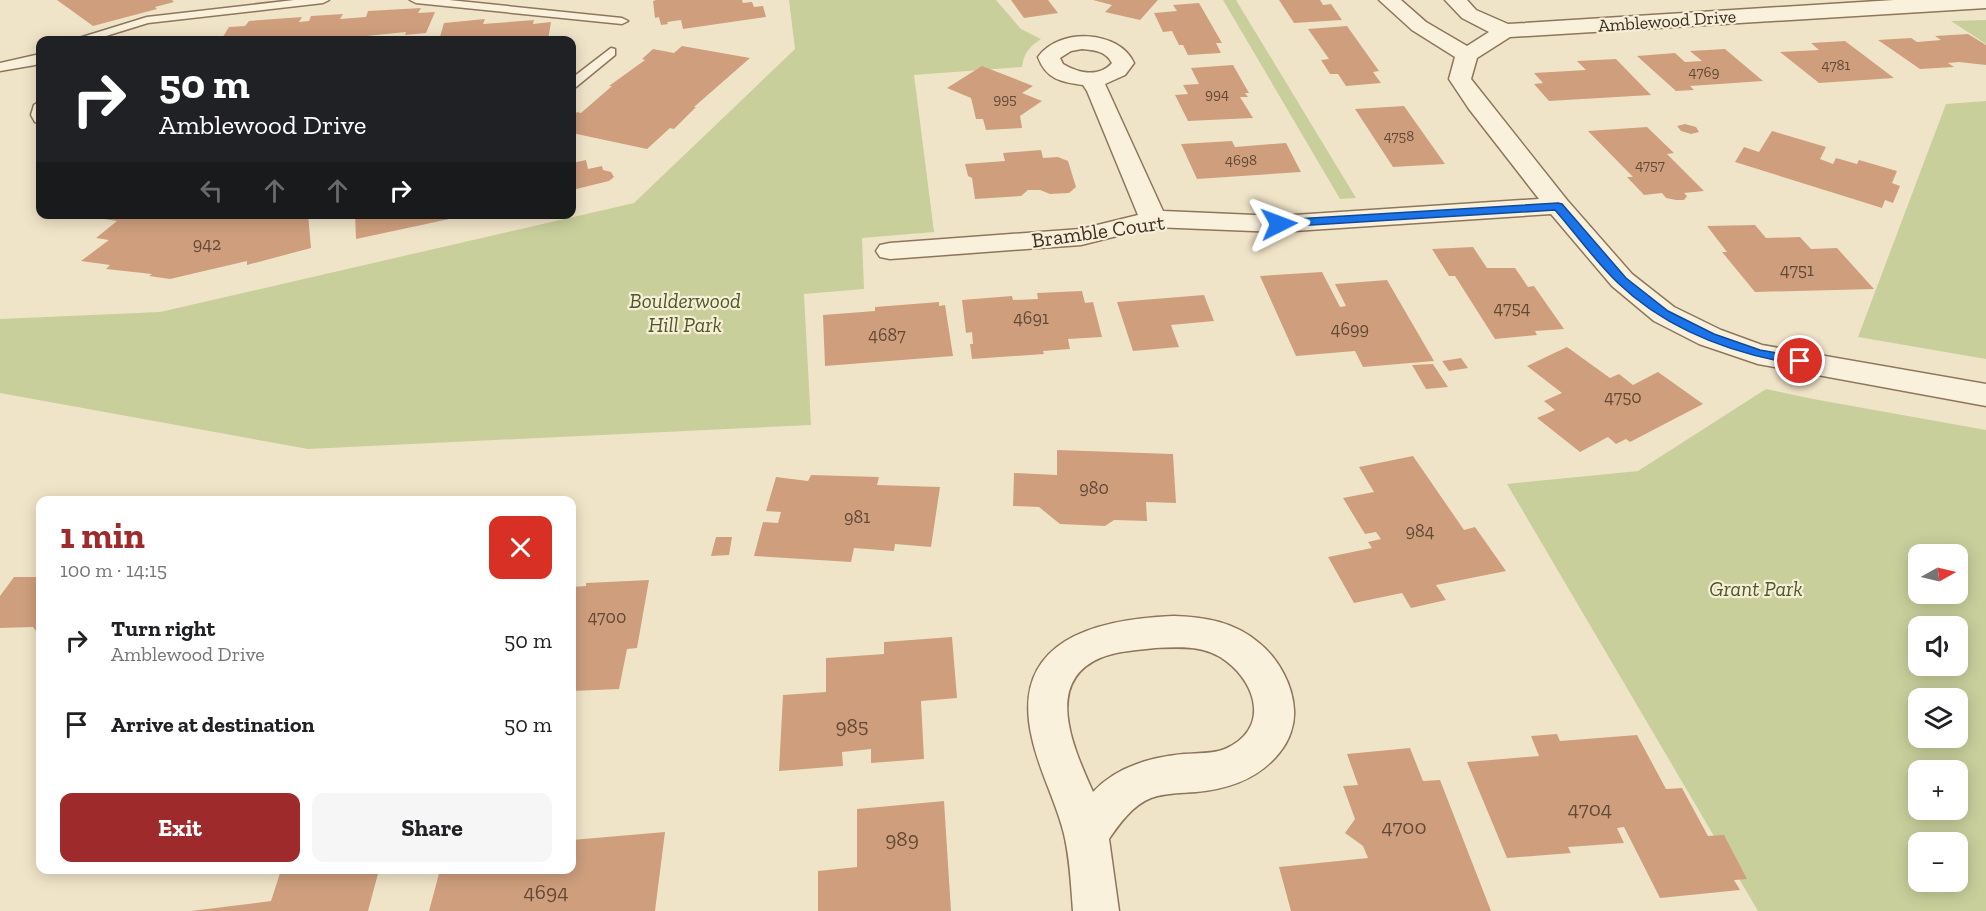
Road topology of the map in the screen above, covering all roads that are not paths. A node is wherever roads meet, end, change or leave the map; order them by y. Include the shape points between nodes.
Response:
1 (323, 0) edge
2 (416, 0) edge
3 (1389, 0) edge
4 (1455, 0) edge
5 (1925, 2) edge
6 (1986, 2) edge
7 (1860, 4) edge
8 (622, 21) dead end
9 (1505, 31) junction
10 (94, 36) edge
11 (611, 52) dead end
12 (1467, 55) junction
13 (36, 62) edge
14 (0, 67) edge
15 (1090, 79) dead end
16 (576, 81) edge
17 (1558, 206) junction
18 (1153, 219) junction
19 (890, 251) dead end
20 (1986, 395) edge
21 (1086, 834) junction
22 (1096, 911) edge

1 - 10 lane via 147,20
2 - 8 lane
3 - 12 street via 1419,26
4 - 9 street, Amblewood Drive via 1469,14
5 - 6 street, Amblewood Drive
5 - 7 street, Amblewood Drive
7 - 9 street, Amblewood Drive
9 - 12 street, Amblewood Drive
11 - 16 lane
12 - 17 street via 1460,79
13 - 14 lane
15 - 18 street
17 - 18 street, Bramble Court via 1279,224
17 - 20 street via 1622,280 1664,314 1710,337 1758,354
18 - 19 street, Bramble Court via 1081,237
21 - 21 street via 1129,787 1156,777 1224,771 1252,757 1270,734 1275,706 1267,678 1247,654 1219,638 1189,631 1117,637 1088,645 1065,662 1050,685 1047,713
21 - 22 street

